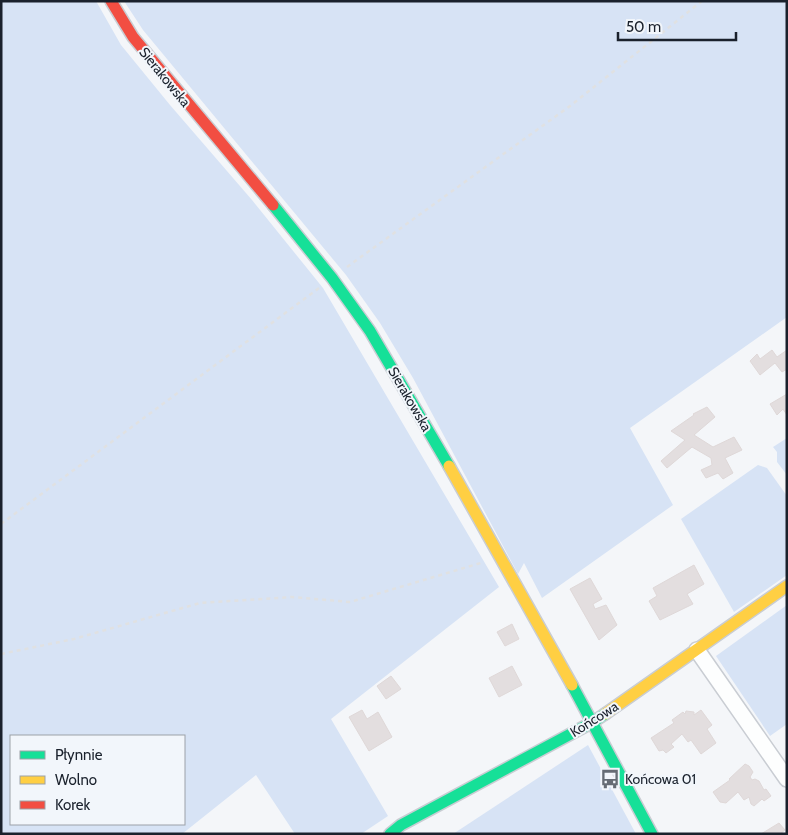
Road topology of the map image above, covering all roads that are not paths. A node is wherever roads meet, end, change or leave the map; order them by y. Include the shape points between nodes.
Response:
1 (111, 1) edge
2 (787, 586) edge
3 (697, 650) junction
4 (593, 722) junction
5 (787, 779) edge
6 (400, 831) edge
7 (652, 834) edge

1 - 4 street, Sierakowska via 139,45 332,278 370,331
2 - 3 street, Końcowa
3 - 4 street, Końcowa
3 - 5 street
4 - 6 street, Końcowa
4 - 7 street, Sierakowska

